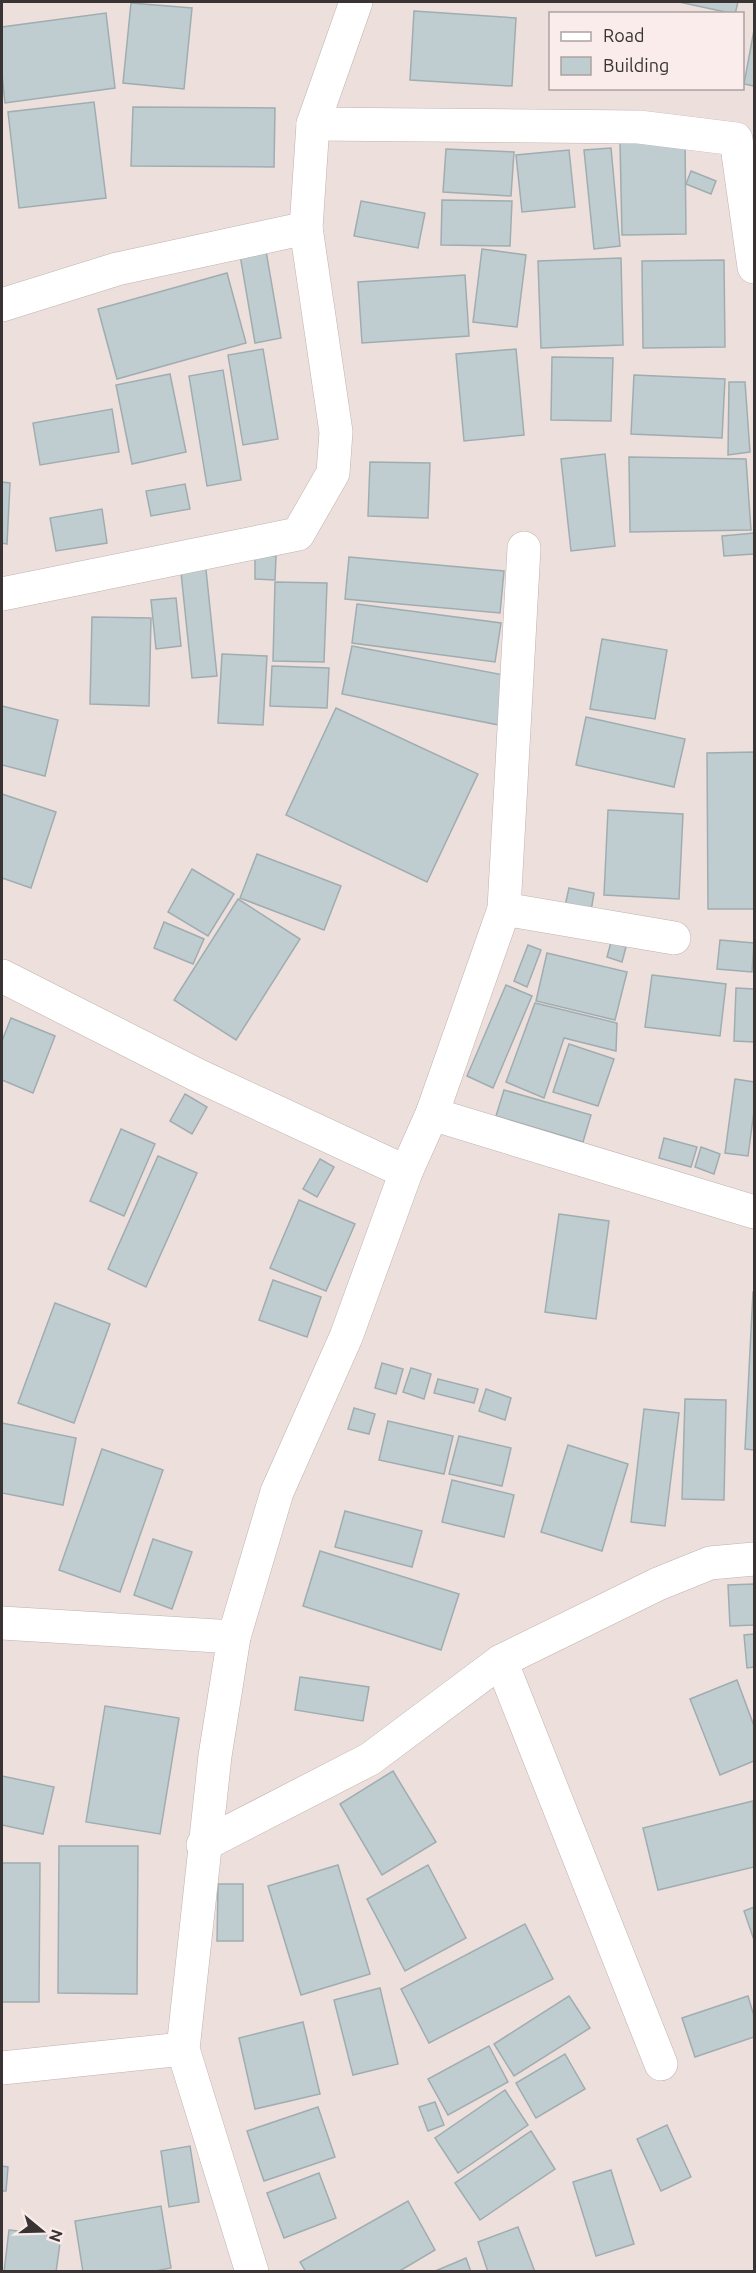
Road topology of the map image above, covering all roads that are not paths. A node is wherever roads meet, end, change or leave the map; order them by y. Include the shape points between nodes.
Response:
1 (356, 2) edge
2 (313, 124) junction
3 (306, 228) junction
4 (754, 267) edge
5 (2, 304) edge
6 (524, 548) dead end
7 (2, 594) edge
8 (504, 909) junction
9 (674, 938) dead end
10 (2, 976) edge
11 (432, 1114) junction
12 (406, 1172) junction
13 (754, 1212) edge
14 (754, 1559) edge
15 (2, 1623) edge
16 (234, 1637) junction
17 (501, 1661) junction
18 (203, 1845) junction
19 (183, 2049) junction
20 (662, 2064) dead end
21 (2, 2068) edge
22 (252, 2271) edge

1 - 2 street
2 - 3 street
2 - 4 street via 639,127 736,139
3 - 5 street via 117,269
3 - 7 street via 336,432 333,473 298,534
6 - 8 street
8 - 9 street
8 - 11 street
10 - 12 street via 197,1075
11 - 12 street
11 - 13 street
12 - 16 street via 346,1337 277,1492
14 - 17 street via 710,1563
15 - 16 street
16 - 18 street
17 - 18 street via 370,1759
17 - 20 street
18 - 19 street
19 - 21 street
19 - 22 street

